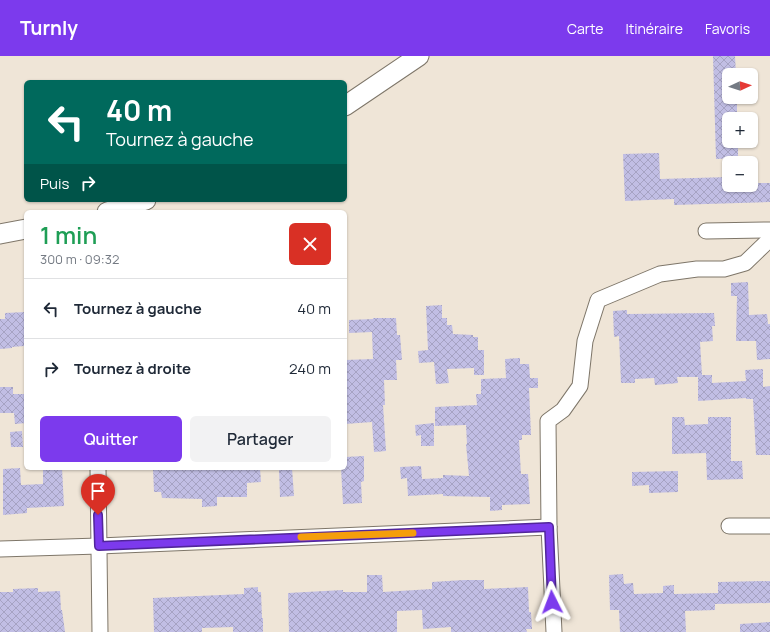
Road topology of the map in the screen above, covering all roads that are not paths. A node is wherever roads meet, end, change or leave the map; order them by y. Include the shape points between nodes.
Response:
1 (419, 56) edge
2 (347, 105) edge
3 (140, 202) edge
4 (114, 210) edge
5 (24, 229) edge
6 (770, 230) edge
7 (706, 231) dead end
8 (0, 234) edge
9 (770, 240) edge
10 (98, 470) edge
11 (729, 526) dead end
12 (770, 526) edge
13 (549, 527) junction
14 (99, 546) junction
15 (0, 549) edge
16 (100, 632) edge
17 (554, 632) edge

1 - 2 main road
3 - 4 main road
5 - 8 main road
6 - 7 street
9 - 13 street via 745,263 724,269 697,269 660,274 598,300 584,341 580,386 563,410 548,421
10 - 14 street
11 - 12 street
13 - 14 street
13 - 17 street
14 - 15 street
14 - 16 street

